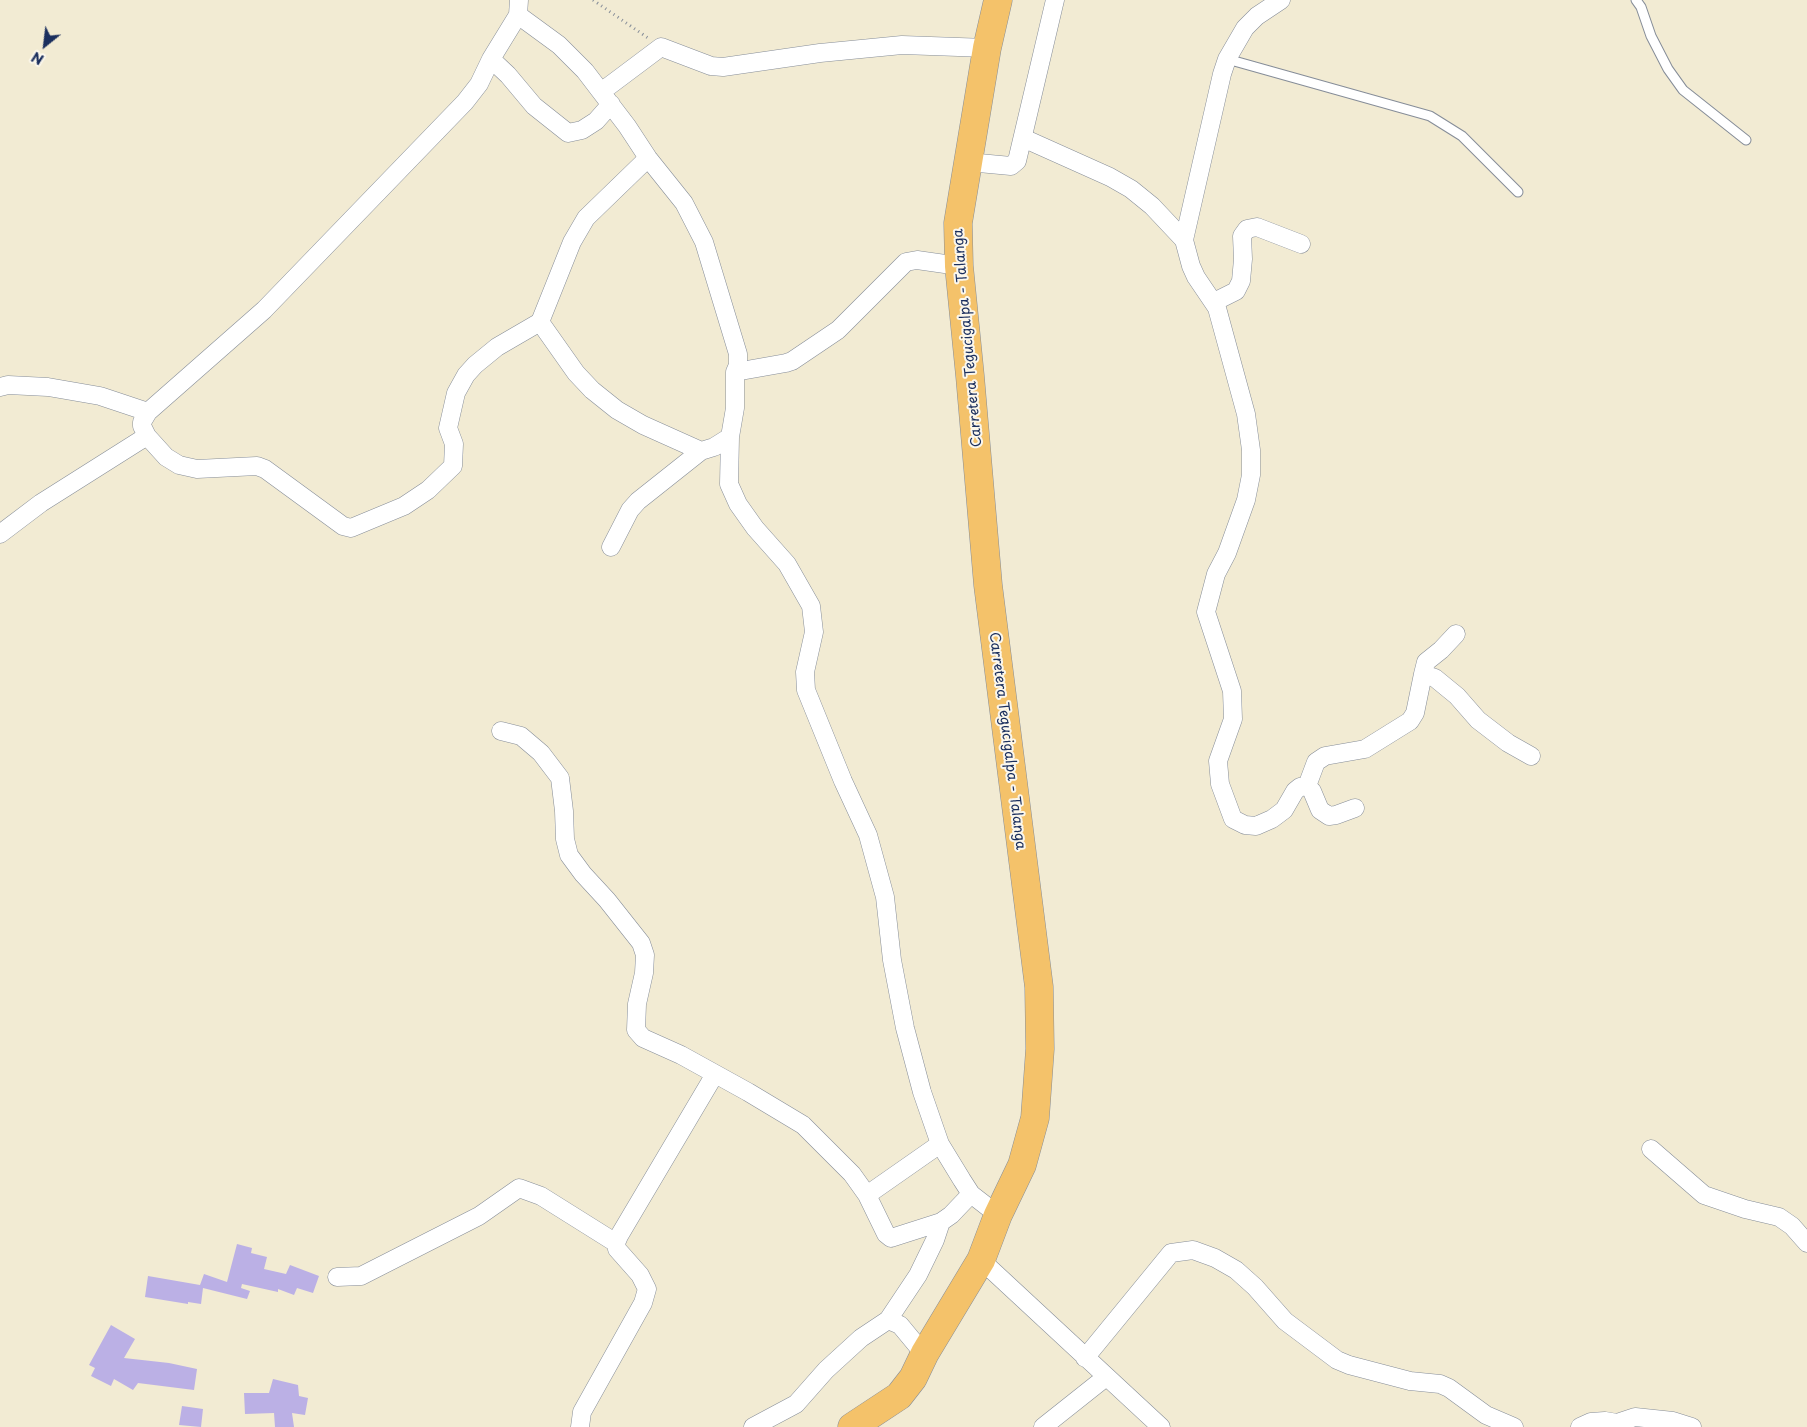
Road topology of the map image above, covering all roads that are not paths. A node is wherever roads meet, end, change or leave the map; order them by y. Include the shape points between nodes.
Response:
1 (998, 0) edge
2 (1055, 0) edge
3 (1281, 0) edge
4 (1636, 0) edge
5 (519, 7) edge
6 (987, 48) junction
7 (1227, 59) junction
8 (492, 60) junction
9 (606, 98) junction
10 (1023, 138) junction
11 (1746, 140) dead end
12 (648, 158) junction
13 (968, 162) junction
14 (1518, 192) dead end
15 (1184, 240) junction
16 (1301, 244) dead end
17 (959, 266) junction
18 (1214, 302) junction
19 (540, 322) junction
20 (735, 372) junction
21 (0, 386) edge
22 (148, 412) junction
23 (148, 436) junction
24 (730, 437) junction
25 (701, 451) junction
26 (0, 534) edge
27 (611, 547) dead end
28 (1456, 634) dead end
29 (1423, 674) junction
30 (501, 731) dead end
31 (1531, 756) dead end
32 (1307, 786) junction
33 (1355, 808) dead end
34 (715, 1074) junction
35 (940, 1144) junction
36 (1651, 1149) dead end
37 (971, 1194) junction
38 (867, 1195) junction
39 (998, 1215) junction
40 (941, 1222) junction
41 (616, 1243) junction
42 (1807, 1243) edge
43 (981, 1260) junction
44 (337, 1277) dead end
45 (888, 1320) junction
46 (924, 1354) junction
47 (1085, 1358) junction
48 (1106, 1377) junction
49 (1621, 1425) edge
50 (580, 1427) edge
51 (753, 1427) edge
52 (852, 1427) edge
53 (1043, 1427) edge
54 (1161, 1427) edge
55 (1514, 1427) edge
56 (1580, 1427) edge
57 (1692, 1427) edge

1 - 6 main road, Carretera Tegucigalpa - Talanga
2 - 10 street
3 - 7 street via 1245,28
4 - 11 lane via 1668,69 1683,90
5 - 8 street
5 - 9 street via 585,71
6 - 9 street via 902,45 820,53 723,68 661,47
6 - 13 main road, Carretera Tegucigalpa - Talanga
7 - 14 lane via 1430,116 1462,136
7 - 15 street
8 - 9 street via 534,106 568,133 582,130 596,121
8 - 22 street via 465,102 264,310
9 - 12 street
10 - 13 street via 1019,156 1011,166
10 - 15 street via 1131,189
12 - 19 street via 586,218 572,242
12 - 20 street via 684,202 704,242 738,354
13 - 17 main road, Carretera Tegucigalpa - Talanga via 958,223
15 - 18 street via 1196,278
16 - 18 street via 1257,227 1247,229 1242,236 1241,281 1236,291
17 - 20 street via 917,260 906,262 838,330 792,361
17 - 39 main road, Carretera Tegucigalpa - Talanga via 988,585 1039,987 1040,1049 1035,1118 1022,1165
18 - 32 street via 1246,414 1251,450 1246,500 1216,574 1206,612 1232,692 1233,719 1218,761 1220,784 1233,819 1256,826 1284,810 1295,791
19 - 23 street via 497,347 466,375 456,393 448,428 454,444 453,466 428,490 404,506 351,528 343,526 265,469 257,466 197,469 179,465 166,457
19 - 25 street via 592,390 643,425
20 - 24 street via 735,408
21 - 22 street via 48,387 100,396
22 - 23 street via 142,426
23 - 26 street via 41,503
24 - 25 street
24 - 35 street via 730,484 738,504 787,564 811,606 814,632 805,672 806,690 870,844 885,897 892,960 905,1028
25 - 27 street via 650,490 630,510
28 - 29 street via 1426,662
29 - 31 street via 1435,678 1478,720
29 - 32 street via 1415,713 1410,721 1365,749 1325,756 1316,762
30 - 34 street via 521,736 541,753 560,778 569,855 641,944 644,973 637,1004 636,1030 643,1038
32 - 33 street via 1320,810 1329,816
34 - 38 street via 803,1125 852,1174
34 - 41 street
35 - 37 street
35 - 38 street
36 - 42 street via 1704,1195 1780,1217
37 - 39 street
37 - 40 street
38 - 40 street via 891,1238
39 - 43 main road, Carretera Tegucigalpa - Talanga
40 - 45 street via 918,1274
41 - 44 street via 541,1196 519,1188 479,1216 361,1276
41 - 50 street via 648,1289 582,1412
43 - 46 main road, Carretera Tegucigalpa - Talanga
43 - 47 street
45 - 46 street via 900,1325
45 - 51 street via 826,1370 796,1404
46 - 52 main road, Carretera Tegucigalpa - Talanga via 913,1378 899,1396
47 - 48 street
47 - 55 street via 1171,1253 1193,1250 1236,1270 1285,1320 1338,1360 1410,1380 1440,1384 1486,1415
48 - 53 street
48 - 54 street
49 - 56 street via 1605,1421
49 - 57 street via 1635,1417 1674,1421

